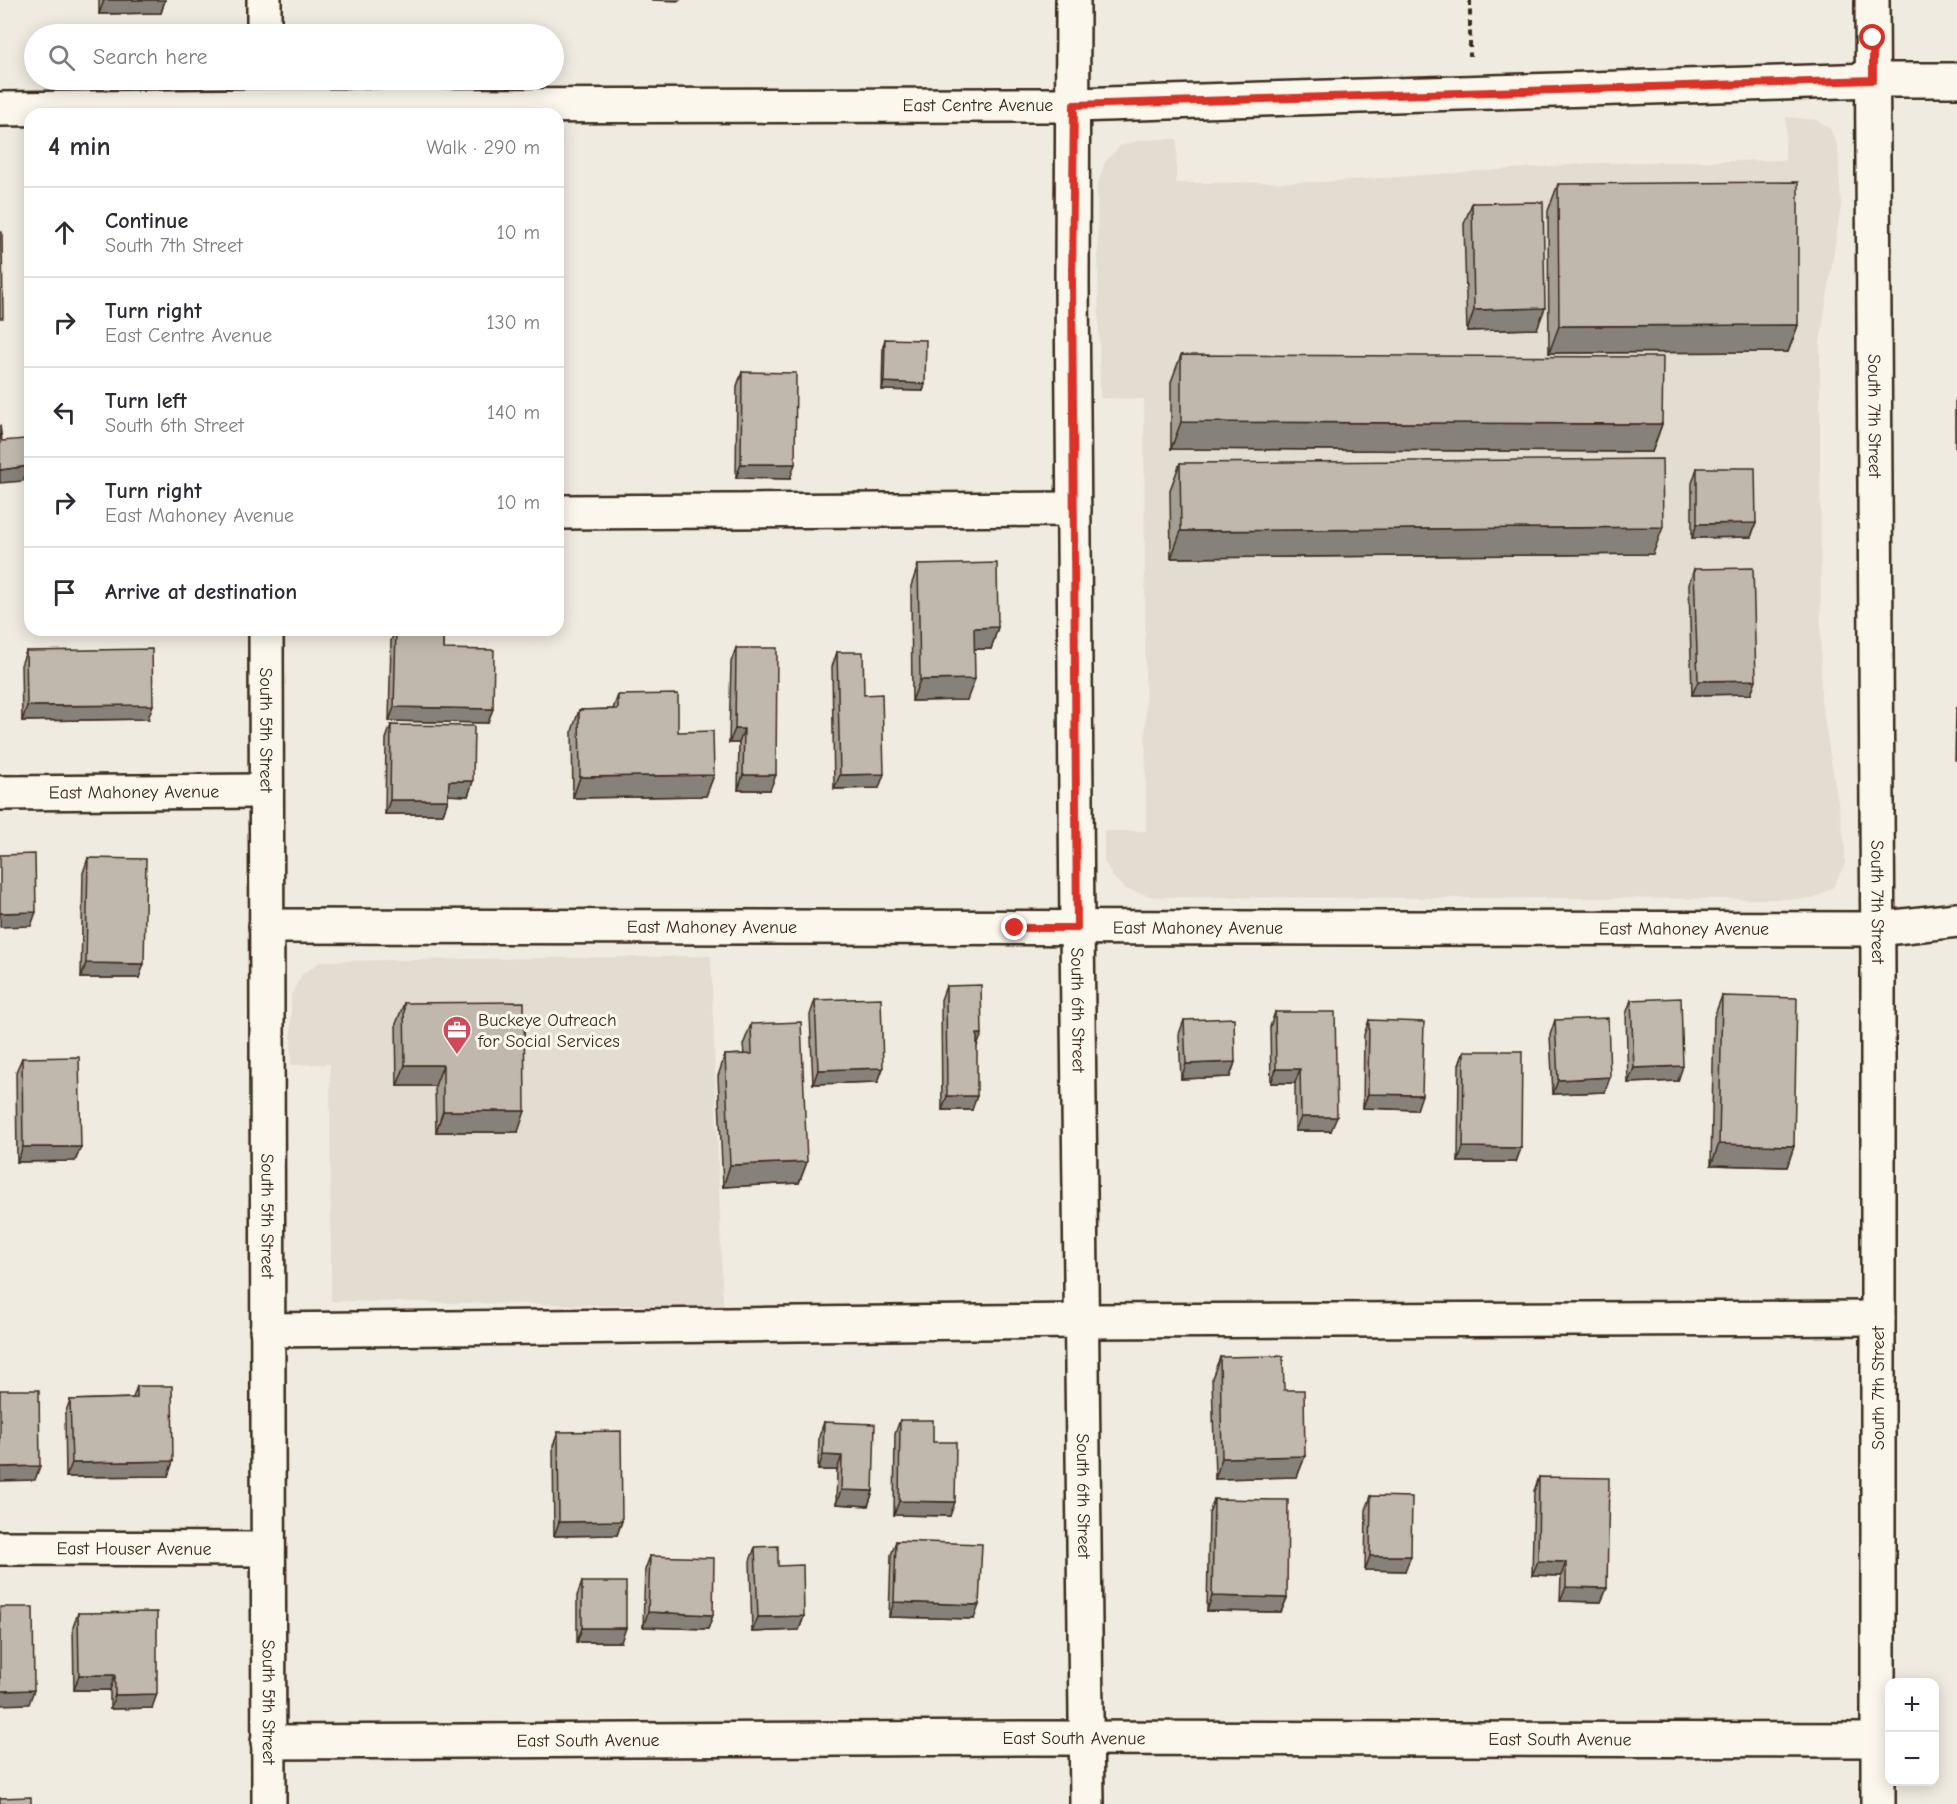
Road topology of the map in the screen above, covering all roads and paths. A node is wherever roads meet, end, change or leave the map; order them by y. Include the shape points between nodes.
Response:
1 (264, 0) edge
2 (1073, 0) edge
3 (1470, 0) edge
4 (1872, 0) edge
5 (264, 24) edge
6 (1873, 80) junction
7 (1957, 80) edge
8 (1470, 93) junction
9 (264, 100) edge
10 (1074, 105) junction
11 (0, 108) edge
12 (1074, 509) junction
13 (564, 512) edge
14 (266, 636) edge
15 (266, 791) junction
16 (0, 793) edge
17 (1957, 920) edge
18 (266, 926) junction
19 (1077, 928) junction
20 (1877, 929) junction
21 (1878, 1318) junction
22 (1082, 1321) junction
23 (267, 1330) junction
24 (0, 1548) edge
25 (268, 1549) junction
26 (1085, 1738) junction
27 (1878, 1740) junction
28 (268, 1742) junction
29 (269, 1804) edge
30 (1087, 1804) edge
31 (1878, 1804) edge

1 - 5 street
2 - 10 street, South 6th Street
3 - 8 path
4 - 6 street, South 7th Street
6 - 7 street, East Centre Avenue
6 - 8 street, East Centre Avenue
6 - 20 street, South 7th Street
8 - 10 street, East Centre Avenue
9 - 10 street, East Centre Avenue
9 - 11 street, East Centre Avenue
10 - 12 street, South 6th Street
12 - 13 street
12 - 19 street, South 6th Street
14 - 15 street, South 5th Street
15 - 16 street, East Mahoney Avenue
15 - 18 street, South 5th Street
17 - 20 street, East Mahoney Avenue
18 - 19 street, East Mahoney Avenue
18 - 23 street, South 5th Street
19 - 20 street, East Mahoney Avenue
19 - 22 street, South 6th Street
20 - 21 street, South 7th Street
21 - 22 street
21 - 27 street, South 7th Street
22 - 23 street
22 - 26 street, South 6th Street
23 - 25 street, South 5th Street
24 - 25 street, East Houser Avenue
25 - 28 street, South 5th Street
26 - 27 street, East South Avenue
26 - 28 street, East South Avenue
26 - 30 street, South 6th Street
27 - 31 street, South 7th Street
28 - 29 street, South 5th Street

